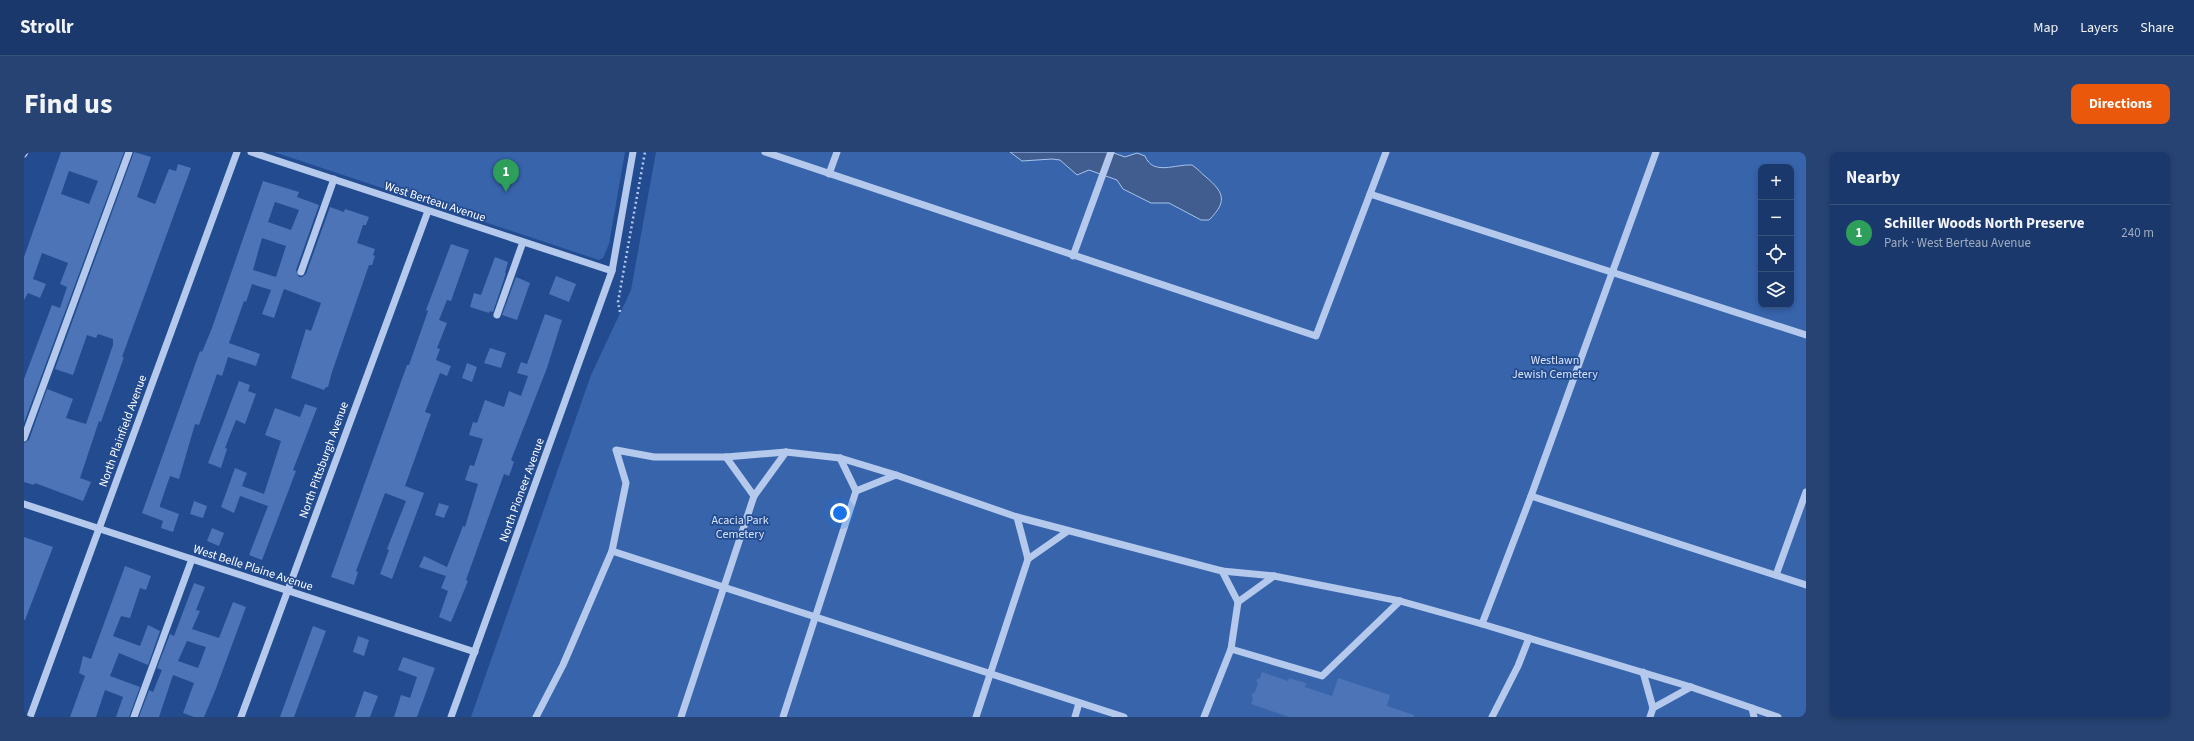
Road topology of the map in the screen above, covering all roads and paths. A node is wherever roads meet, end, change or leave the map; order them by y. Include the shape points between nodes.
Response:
1 (129, 152) edge
2 (237, 152) edge
3 (251, 152) edge
4 (633, 152) edge
5 (645, 152) edge
6 (765, 152) edge
7 (837, 152) edge
8 (1111, 152) edge
9 (1386, 152) edge
10 (1656, 152) edge
11 (829, 174) junction
12 (334, 179) junction
13 (1370, 194) junction
14 (428, 211) junction
15 (523, 242) junction
16 (1073, 256) junction
17 (612, 271) junction
18 (301, 272) dead end
19 (1612, 273) junction
20 (620, 312) dead end
21 (497, 315) dead end
22 (1806, 335) edge
23 (24, 438) edge
24 (786, 452) junction
25 (726, 457) junction
26 (840, 458) junction
27 (896, 475) junction
28 (856, 491) junction
29 (1806, 492) edge
30 (754, 496) junction
31 (1531, 496) junction
32 (24, 504) edge
33 (1018, 516) junction
34 (99, 528) junction
35 (1068, 531) junction
36 (612, 552) junction
37 (192, 559) junction
38 (1028, 559) junction
39 (1222, 571) junction
40 (1776, 575) junction
41 (1274, 576) junction
42 (1806, 585) edge
43 (723, 587) junction
44 (288, 591) junction
45 (1400, 601) junction
46 (1238, 602) junction
47 (814, 617) junction
48 (1482, 624) junction
49 (1529, 638) junction
50 (1231, 649) junction
51 (475, 652) junction
52 (1642, 672) junction
53 (990, 674) junction
54 (1691, 687) junction
55 (1079, 703) junction
56 (1653, 708) junction
57 (1752, 708) junction
58 (30, 717) edge
59 (134, 717) edge
60 (241, 717) edge
61 (451, 717) edge
62 (536, 717) edge
63 (681, 717) edge
64 (783, 717) edge
65 (976, 717) edge
66 (1075, 717) edge
67 (1124, 717) edge
68 (1204, 717) edge
69 (1492, 717) edge
70 (1650, 717) edge
71 (1754, 717) edge
72 (1778, 717) edge

1 - 23 street
2 - 34 street, North Plainfield Avenue
3 - 12 street, West Berteau Avenue
4 - 17 street, North Pioneer Avenue
5 - 20 path via 618,302
6 - 11 street
7 - 11 street
8 - 16 street
9 - 13 street
10 - 19 street
11 - 16 street
12 - 14 street, West Berteau Avenue
12 - 18 street
13 - 16 street via 1316,336
13 - 19 street
14 - 15 street, West Berteau Avenue
14 - 44 street, North Pittsburgh Avenue
15 - 17 street, West Berteau Avenue
15 - 21 street
17 - 51 street, North Pioneer Avenue
19 - 22 street
19 - 31 street
24 - 25 street
24 - 26 street
24 - 30 street
25 - 30 street
25 - 36 street via 654,458 616,450 626,483
26 - 27 street
26 - 28 street
27 - 28 street
27 - 33 street
28 - 47 street
29 - 40 street
30 - 43 street
31 - 40 street
31 - 48 street
32 - 34 street, West Belle Plaine Avenue
33 - 35 street
33 - 38 street
34 - 37 street, West Belle Plaine Avenue
34 - 58 street, North Plainfield Avenue
35 - 38 street
35 - 39 street
36 - 43 street
36 - 62 street via 564,665
37 - 44 street, West Belle Plaine Avenue
37 - 59 street
38 - 53 street
39 - 41 street
39 - 46 street
40 - 42 street
41 - 45 street
41 - 46 street
43 - 47 street
43 - 63 street
44 - 51 street, West Belle Plaine Avenue
44 - 60 street, North Pittsburgh Avenue
45 - 48 street
45 - 50 street via 1322,676
46 - 50 street
47 - 53 street
47 - 64 street
48 - 49 street
49 - 52 street
49 - 69 street
50 - 68 street
51 - 61 street, North Pioneer Avenue
52 - 54 street
52 - 56 street
53 - 55 street
53 - 65 street
54 - 56 street
54 - 57 street
55 - 66 street
55 - 67 street
56 - 70 street
57 - 71 street
57 - 72 street

